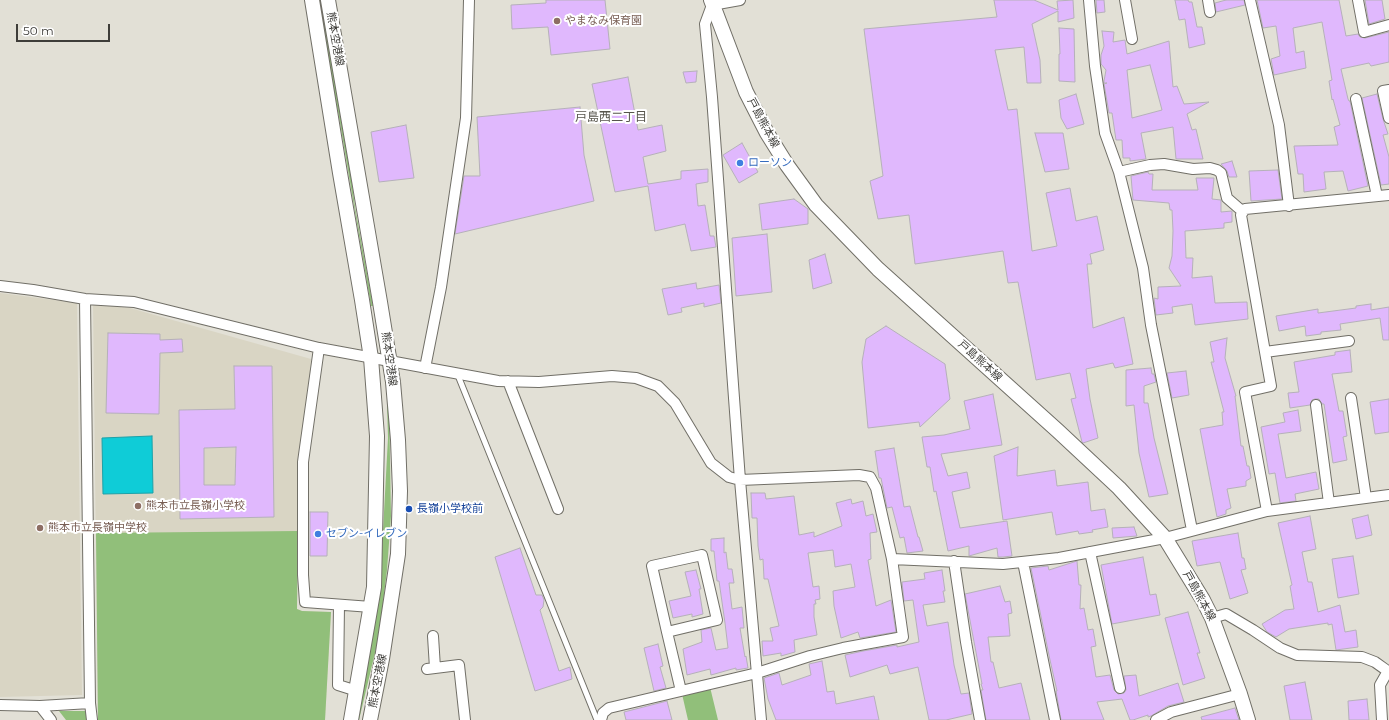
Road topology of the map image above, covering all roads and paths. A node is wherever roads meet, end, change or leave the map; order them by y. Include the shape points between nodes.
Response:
1 (312, 0) edge
2 (328, 0) edge
3 (469, 0) edge
4 (740, 0) edge
5 (1089, 0) edge
6 (1125, 0) edge
7 (1208, 0) edge
8 (1250, 0) edge
9 (1358, 0) edge
10 (712, 2) edge
11 (1210, 12) dead end
12 (1389, 25) edge
13 (1132, 39) dead end
14 (1389, 90) edge
15 (1356, 99) dead end
16 (1389, 118) edge
17 (1119, 172) junction
18 (1389, 195) edge
19 (1378, 196) junction
20 (1289, 206) junction
21 (1242, 211) junction
22 (0, 286) edge
23 (85, 299) junction
24 (1349, 341) dead end
25 (319, 348) junction
26 (1265, 352) junction
27 (371, 358) junction
28 (390, 361) junction
29 (425, 368) junction
30 (457, 373) junction
31 (508, 381) junction
32 (1352, 398) dead end
33 (1316, 405) dead end
34 (740, 480) junction
35 (1389, 495) edge
36 (1366, 498) junction
37 (1329, 502) junction
38 (558, 509) dead end
39 (1267, 511) junction
40 (1192, 530) junction
41 (1165, 538) junction
42 (1090, 552) junction
43 (892, 559) junction
44 (954, 561) junction
45 (1023, 562) junction
46 (339, 605) junction
47 (371, 607) junction
48 (1212, 618) junction
49 (667, 632) junction
50 (433, 636) dead end
51 (757, 672) junction
52 (1388, 672) edge
53 (1120, 688) dead end
54 (357, 690) junction
55 (681, 691) junction
56 (1240, 694) junction
57 (90, 704) junction
58 (0, 705) edge
59 (40, 706) junction
60 (51, 720) edge
61 (92, 720) edge
62 (352, 720) edge
63 (370, 720) edge
64 (464, 720) edge
65 (597, 720) edge
66 (601, 720) edge
67 (760, 720) edge
68 (980, 720) edge
69 (1055, 720) edge
70 (1156, 720) edge
71 (1248, 720) edge
72 (1382, 720) edge

1 - 27 main road, 熊本空港線
2 - 28 main road, 熊本空港線
3 - 29 street via 466,118 441,287
4 - 10 street
5 - 17 street via 1105,133
6 - 13 street
7 - 11 street
8 - 20 street via 1279,125
9 - 12 street via 1364,32
10 - 34 street via 705,24
10 - 41 main road, 戸島熊本線 via 746,92 767,133 816,205 878,269 1119,488
14 - 16 street via 1383,91
15 - 19 street
17 - 21 street via 1164,164 1217,170 1221,173 1226,198
17 - 40 street via 1143,268 1151,325
18 - 19 street
19 - 20 street
20 - 21 street
21 - 26 street
22 - 23 street
23 - 25 street via 134,302
23 - 57 street
24 - 26 street
25 - 27 street
25 - 46 street via 303,462 305,602
26 - 39 street via 1271,386 1245,392
27 - 28 street
27 - 47 main road, 熊本空港線 via 378,436 374,587
28 - 29 street
28 - 63 main road, 熊本空港線 via 398,440 398,554
29 - 30 street
30 - 31 street
30 - 65 lane
31 - 34 street via 539,382 612,376 636,378 658,386 675,403 711,463 729,476
31 - 38 street
32 - 36 street
33 - 37 street
34 - 43 street via 859,475 870,477 876,488
34 - 51 street
35 - 36 street
36 - 37 street
37 - 39 street
39 - 40 street
40 - 41 street
41 - 42 street
41 - 48 main road, 戸島熊本線
42 - 45 street
42 - 53 street
43 - 44 street
43 - 51 street via 903,637 810,656
44 - 45 street via 1003,564
44 - 68 street
45 - 69 street
46 - 47 street
46 - 54 street via 338,685
47 - 54 main road, 熊本空港線
48 - 52 street via 1226,614 1280,648 1297,655 1362,657 1375,662
48 - 56 main road, 戸島熊本線
49 - 49 street via 652,566 702,555 717,620
49 - 55 street
50 - 64 street via 431,668 459,665
51 - 55 street
51 - 67 street
52 - 72 street via 1380,685
54 - 62 main road, 熊本空港線
55 - 66 street via 610,708 603,713
56 - 70 street via 1171,712
56 - 71 main road, 戸島熊本線
57 - 59 street
57 - 61 street
58 - 59 street
59 - 60 street

